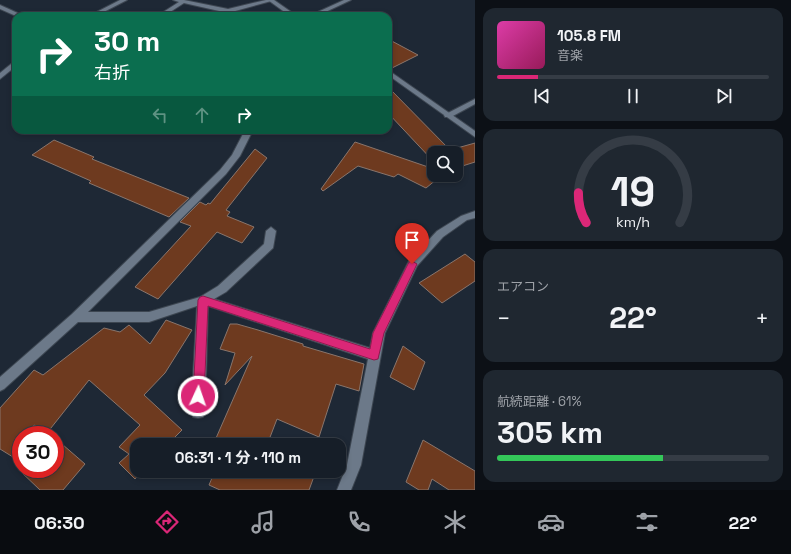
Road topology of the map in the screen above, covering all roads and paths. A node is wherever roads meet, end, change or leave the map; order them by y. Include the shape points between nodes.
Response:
1 (124, 0) edge
2 (176, 0) edge
3 (271, 0) edge
4 (348, 0) edge
5 (183, 2) junction
6 (0, 7) edge
7 (12, 12) edge
8 (100, 12) edge
9 (167, 12) edge
10 (288, 12) edge
11 (321, 12) edge
12 (12, 66) edge
13 (392, 75) edge
14 (0, 77) edge
15 (475, 101) edge
16 (448, 115) junction
17 (247, 134) edge
18 (475, 135) edge
19 (475, 214) edge
20 (272, 231) dead end
21 (203, 300) junction
22 (76, 317) junction
23 (374, 355) junction
24 (0, 385) edge
25 (198, 412) dead end
26 (344, 490) edge

1 - 8 street
2 - 5 street
3 - 5 street via 228,11
3 - 10 street
4 - 11 street
5 - 9 street
6 - 7 street
12 - 14 street
13 - 16 street
15 - 16 street
16 - 18 street
17 - 22 street via 236,156 223,172
19 - 23 street via 440,234 412,264 379,333
20 - 21 street via 269,245 222,289
21 - 22 street via 149,317
21 - 23 street
21 - 25 street
22 - 24 street
23 - 26 street via 354,466

